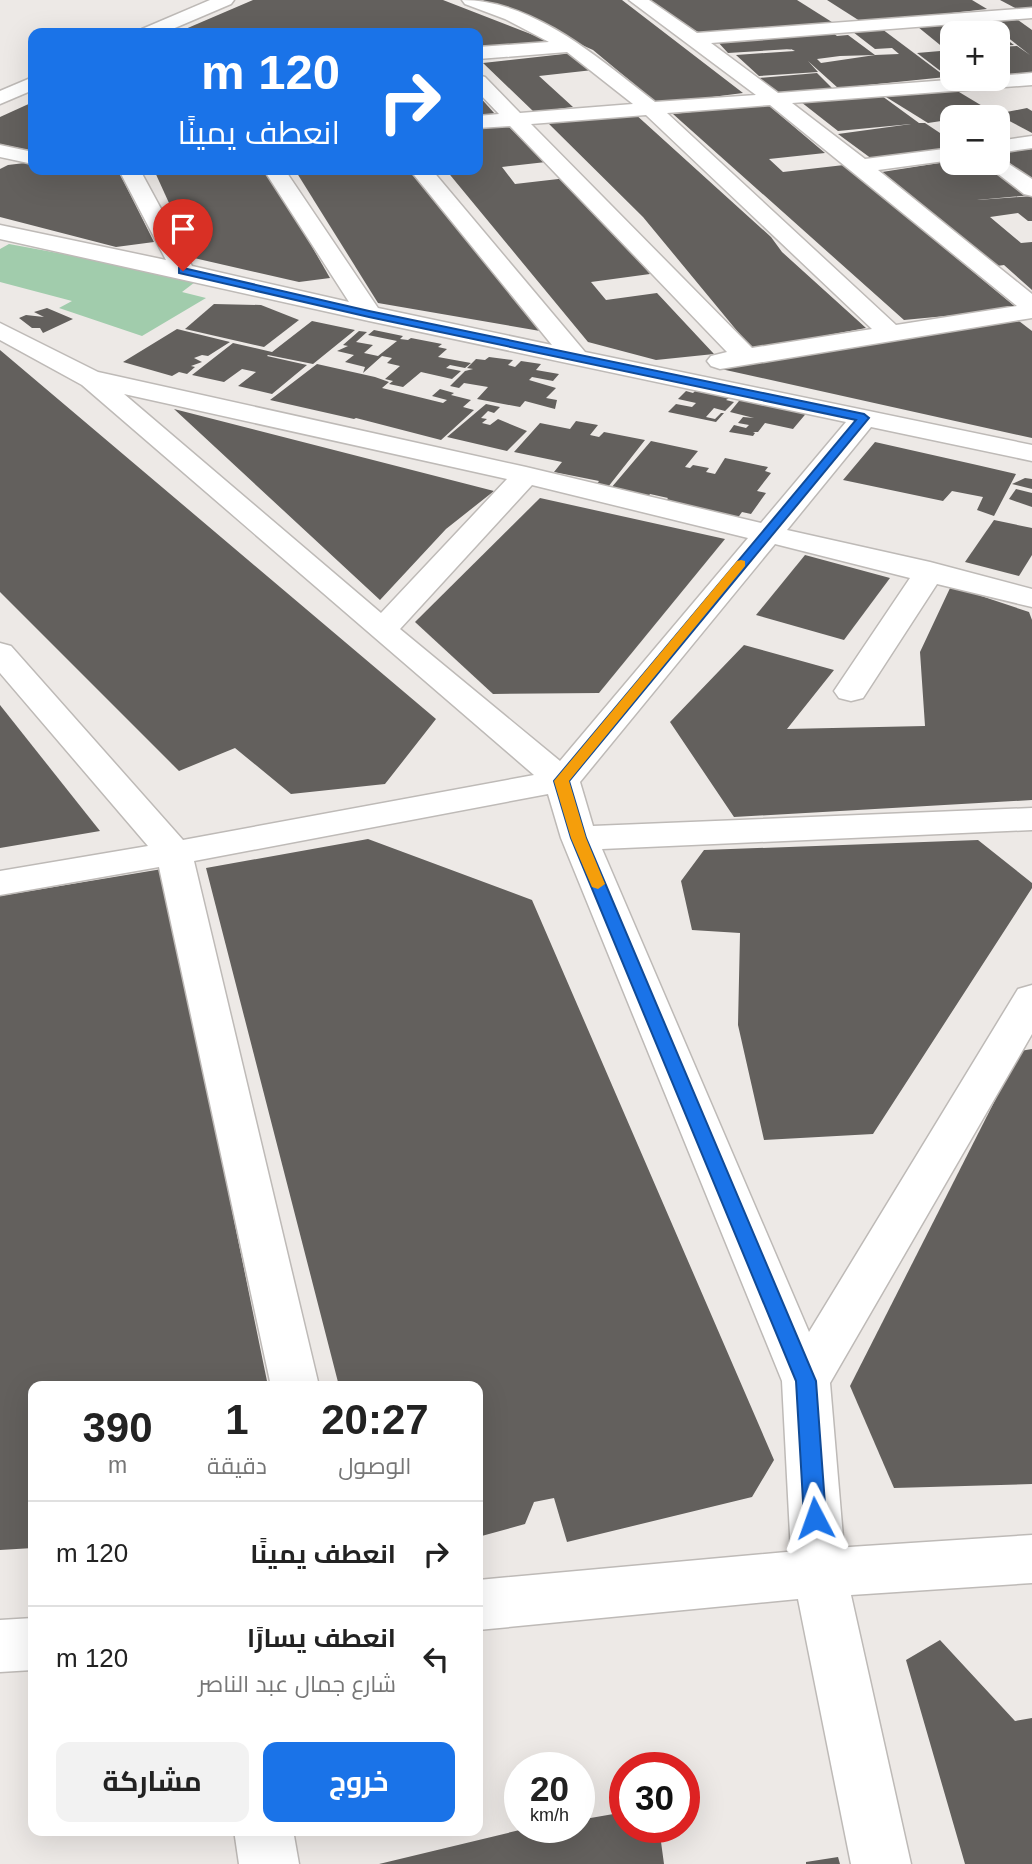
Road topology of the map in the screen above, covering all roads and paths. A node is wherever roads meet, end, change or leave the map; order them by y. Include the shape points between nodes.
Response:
1 (225, 0) edge
2 (471, 0) edge
3 (638, 0) edge
4 (992, 0) edge
5 (835, 13) dead end
6 (1026, 14) edge
7 (856, 26) junction
8 (160, 28) edge
9 (695, 39) junction
10 (571, 46) junction
11 (483, 53) edge
12 (1032, 79) edge
13 (28, 86) edge
14 (483, 86) edge
15 (0, 98) edge
16 (775, 100) junction
17 (650, 108) junction
18 (516, 118) junction
19 (483, 121) edge
20 (1032, 142) edge
21 (1010, 145) edge
22 (940, 156) edge
23 (862, 166) junction
24 (1010, 173) edge
25 (133, 175) edge
26 (278, 175) edge
27 (425, 175) edge
28 (1032, 189) edge
29 (0, 232) edge
30 (183, 271) junction
31 (1032, 309) edge
32 (369, 314) junction
33 (0, 330) edge
34 (891, 334) junction
35 (575, 356) junction
36 (745, 356) junction
37 (655, 372) junction
38 (91, 379) junction
39 (864, 418) junction
40 (1032, 453) edge
41 (526, 475) junction
42 (766, 533) junction
43 (930, 571) junction
44 (1032, 598) edge
45 (382, 630) junction
46 (0, 653) edge
47 (851, 691) dead end
48 (562, 781) junction
49 (1032, 819) edge
50 (579, 838) junction
51 (174, 853) junction
52 (0, 883) edge
53 (1031, 1002) edge
54 (294, 1381) edge
55 (806, 1381) junction
56 (1032, 1559) edge
57 (819, 1573) junction
58 (483, 1605) edge
59 (28, 1644) edge
60 (0, 1646) edge
61 (264, 1836) edge
62 (268, 1864) edge
63 (881, 1864) edge

1 - 8 street
2 - 10 street
3 - 9 street
4 - 6 street
5 - 7 street
6 - 7 street
7 - 9 street
9 - 16 street
10 - 11 street
10 - 17 street
12 - 16 street
13 - 15 street
14 - 18 street
16 - 17 street
16 - 23 street
17 - 18 street
17 - 34 street
18 - 19 street
18 - 36 street
20 - 21 street
22 - 23 street
23 - 31 street
24 - 28 street
25 - 30 street
26 - 32 street
27 - 35 street
29 - 30 street
30 - 32 street
31 - 34 street
32 - 35 street
33 - 38 street
34 - 36 street
35 - 37 street
36 - 37 street
37 - 39 street
38 - 41 street
38 - 45 street
39 - 40 street
39 - 42 street
41 - 42 street
41 - 45 street
42 - 43 street
42 - 48 street
43 - 44 street
43 - 47 street
45 - 48 street
46 - 51 street
48 - 50 street
48 - 51 street
49 - 50 street
50 - 55 street
51 - 52 street
51 - 54 street
53 - 55 street
55 - 57 street
56 - 57 street
57 - 58 street
57 - 63 street
59 - 60 street
61 - 62 street

